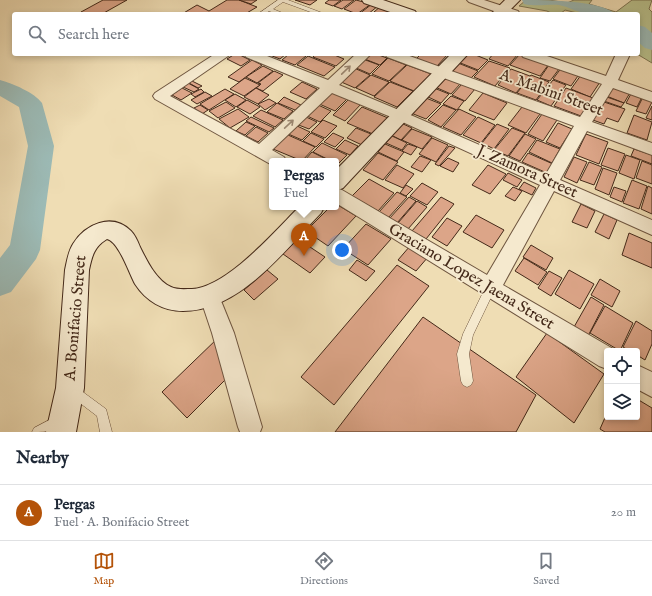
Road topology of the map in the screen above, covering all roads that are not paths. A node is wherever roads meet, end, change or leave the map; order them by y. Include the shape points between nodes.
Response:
1 (282, 0) edge
2 (369, 0) edge
3 (473, 0) edge
4 (508, 8) edge
5 (268, 9) junction
6 (264, 12) edge
7 (276, 12) edge
8 (316, 12) edge
9 (402, 12) edge
10 (221, 56) edge
11 (256, 56) edge
12 (362, 56) edge
13 (397, 56) edge
14 (458, 56) edge
15 (534, 56) edge
16 (622, 56) edge
17 (443, 73) junction
18 (610, 82) junction
19 (329, 87) junction
20 (652, 97) edge
21 (401, 116) junction
22 (583, 124) junction
23 (652, 149) edge
24 (261, 151) junction
25 (273, 158) edge
26 (339, 180) edge
27 (551, 183) junction
28 (339, 197) edge
29 (310, 210) edge
30 (652, 228) edge
31 (490, 289) junction
32 (210, 297) junction
33 (604, 356) edge
34 (640, 378) edge
35 (467, 381) dead end
36 (652, 384) edge
37 (70, 388) junction
38 (62, 425) edge
39 (250, 427) dead end
40 (38, 432) edge
41 (106, 432) edge

1 - 5 lane
1 - 8 lane
2 - 9 main road
3 - 4 street
5 - 6 lane
5 - 7 lane
10 - 24 street via 160,96
11 - 19 street, J. Zamora Street
19 -> 12 street
13 - 17 street, A. Mabini Street
14 - 17 main road
15 - 18 street
16 - 18 street
17 - 21 main road
17 - 22 street, A. Mabini Street
18 - 20 street
18 - 22 street
19 - 21 street, J. Zamora Street
24 -> 19 street
21 - 26 main road
21 - 27 street, J. Zamora Street
22 - 23 street, A. Mabini Street
22 - 27 street
24 - 25 street
27 - 30 street, J. Zamora Street
27 - 31 street
28 - 31 street, Graciano Lopez Jaena Street
29 - 32 main road, A. Bonifacio Street via 245,275
31 - 33 street, Graciano Lopez Jaena Street
31 - 35 lane via 468,334 463,354
32 - 37 main road, A. Bonifacio Street via 192,301 166,297 145,278 124,238 108,230 95,234 85,243 78,259
32 - 39 street
34 - 36 street
37 - 38 main road, A. Bonifacio Street
37 - 41 lane via 102,413
38 - 40 lane

